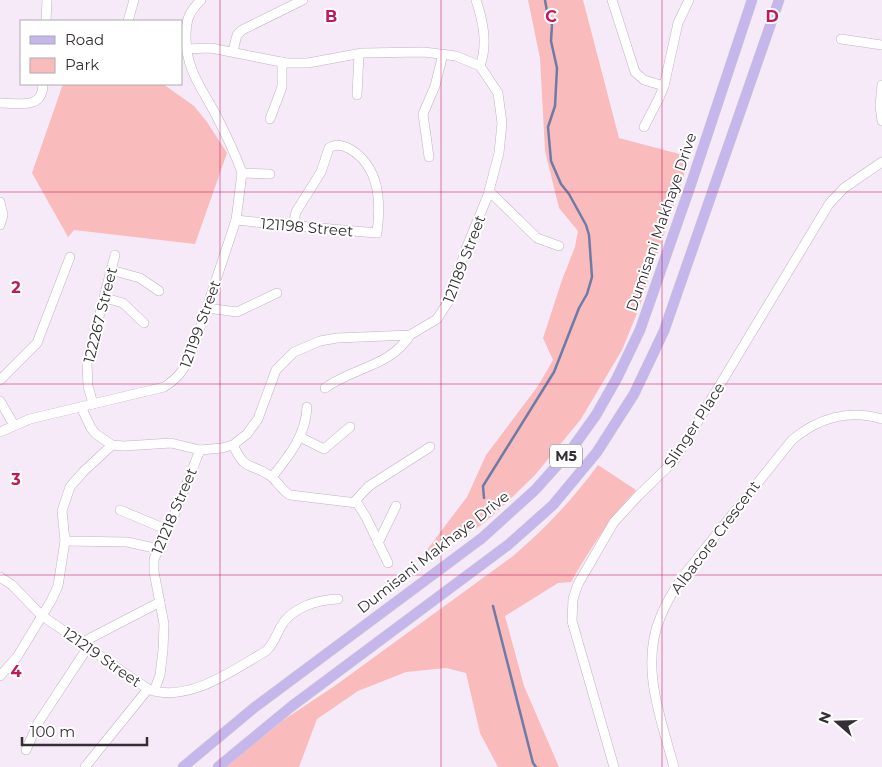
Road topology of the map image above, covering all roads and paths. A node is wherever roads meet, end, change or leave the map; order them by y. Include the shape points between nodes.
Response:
1 (47, 0) edge
2 (134, 0) edge
3 (201, 0) edge
4 (303, 0) edge
5 (476, 0) edge
6 (612, 0) edge
7 (689, 0) edge
8 (752, 0) edge
9 (780, 0) edge
10 (46, 20) edge
11 (128, 20) edge
12 (841, 39) dead end
13 (882, 45) edge
14 (186, 49) junction
15 (234, 51) junction
16 (358, 54) junction
17 (443, 54) junction
18 (282, 62) junction
19 (480, 66) junction
20 (43, 85) edge
21 (882, 85) edge
22 (664, 86) junction
23 (357, 95) dead end
24 (0, 103) edge
25 (270, 119) dead end
26 (882, 121) edge
27 (644, 127) dead end
28 (429, 157) dead end
29 (882, 162) edge
30 (242, 173) junction
31 (270, 174) dead end
32 (489, 191) junction
33 (0, 202) edge
34 (236, 220) junction
35 (0, 225) edge
36 (293, 226) junction
37 (559, 246) dead end
38 (115, 256) dead end
39 (70, 257) dead end
40 (112, 270) junction
41 (159, 291) dead end
42 (277, 293) dead end
43 (105, 298) junction
44 (207, 308) junction
45 (144, 323) dead end
46 (410, 335) junction
47 (0, 380) edge
48 (325, 388) dead end
49 (0, 401) edge
50 (93, 404) junction
51 (81, 407) junction
52 (307, 407) dead end
53 (882, 419) edge
54 (14, 424) junction
55 (350, 427) dead end
56 (0, 432) edge
57 (300, 438) junction
58 (112, 445) junction
59 (233, 445) junction
60 (430, 447) dead end
61 (200, 450) junction
62 (272, 477) junction
63 (354, 502) junction
64 (396, 506) dead end
65 (120, 510) dead end
66 (168, 530) junction
67 (65, 541) junction
68 (378, 543) junction
69 (159, 549) junction
70 (388, 563) dead end
71 (0, 577) edge
72 (338, 599) dead end
73 (160, 602) junction
74 (41, 615) junction
75 (84, 645) junction
76 (0, 676) edge
77 (151, 690) junction
78 (26, 750) dead end
79 (85, 767) edge
80 (183, 767) edge
81 (218, 767) edge
82 (614, 767) edge
83 (674, 767) edge

1 - 10 street
2 - 11 street
3 - 14 street via 189,14
4 - 15 street via 242,30 237,35
5 - 19 street via 484,41
6 - 22 street via 635,72 644,80
7 - 22 street via 678,22
8 - 80 main road, Dumisani Makhaye Drive / M5 via 640,330 596,415 571,450 530,495 482,538 255,707
9 - 81 main road, M5 via 664,330 634,394 597,452 553,504 508,545 292,706
12 - 13 street
14 - 15 street
14 - 30 street via 190,68
15 - 18 street
16 - 17 street
16 - 18 street via 308,63
16 - 23 street
17 - 19 street
17 - 28 street via 435,86 423,114
18 - 25 street via 282,88
19 - 32 street, 121189 Street via 498,93 501,113 499,153
20 - 24 street via 42,95 35,102
21 - 26 street
22 - 27 street
29 - 82 street, Slinger Place via 844,188 829,204 674,461 614,522 578,584 573,599 572,621
30 - 31 street
30 - 34 street, 121199 Street
32 - 37 street via 537,238
32 - 46 street, 121189 Street via 444,310 437,319
33 - 35 street via 3,215
34 - 36 street, 121198 Street
34 - 44 street, 121199 Street
36 - 36 street, 121198 Street via 296,212 321,172 327,150 336,144 360,156 377,187 378,233
38 - 40 street, 122267 Street
39 - 47 street via 34,349
40 - 41 street via 140,278
40 - 43 street, 122267 Street
42 - 44 street via 237,312
43 - 45 street via 123,303
43 - 50 street, 122267 Street via 87,363
44 - 50 street, 121199 Street via 185,369 172,382 164,387
46 - 48 street via 396,353
46 - 59 street, 121189 Street via 336,338 294,352 276,370 258,419
49 - 54 street
50 - 51 street, 121199 Street
51 - 54 street, 121199 Street
51 - 58 street via 91,428
52 - 57 street
53 - 83 street, Albacore Crescent via 858,414 841,415 817,423 792,440 671,594 659,618 651,660 652,683
54 - 56 street, 121199 Street
55 - 57 street via 324,450
57 - 62 street
58 - 61 street via 171,443
58 - 67 street via 70,487 62,511
59 - 61 street
59 - 62 street via 244,464
60 - 63 street via 369,486
61 - 66 street, 121218 Street
62 - 63 street via 293,496
63 - 68 street via 361,508
64 - 68 street
65 - 66 street
66 - 69 street, 121218 Street
67 - 69 street via 127,542
67 - 74 street via 58,586
68 - 70 street
69 - 73 street, 121218 Street via 154,566
71 - 74 street, 121219 Street
72 - 77 street, 121219 Street via 319,601 300,609 285,621 266,651 211,682 187,690
73 - 75 street
73 - 77 street, 121218 Street via 164,624 163,650 160,676
74 - 75 street, 121219 Street
74 - 76 street via 17,657
75 - 77 street, 121219 Street
75 - 78 street via 38,723
77 - 79 street

